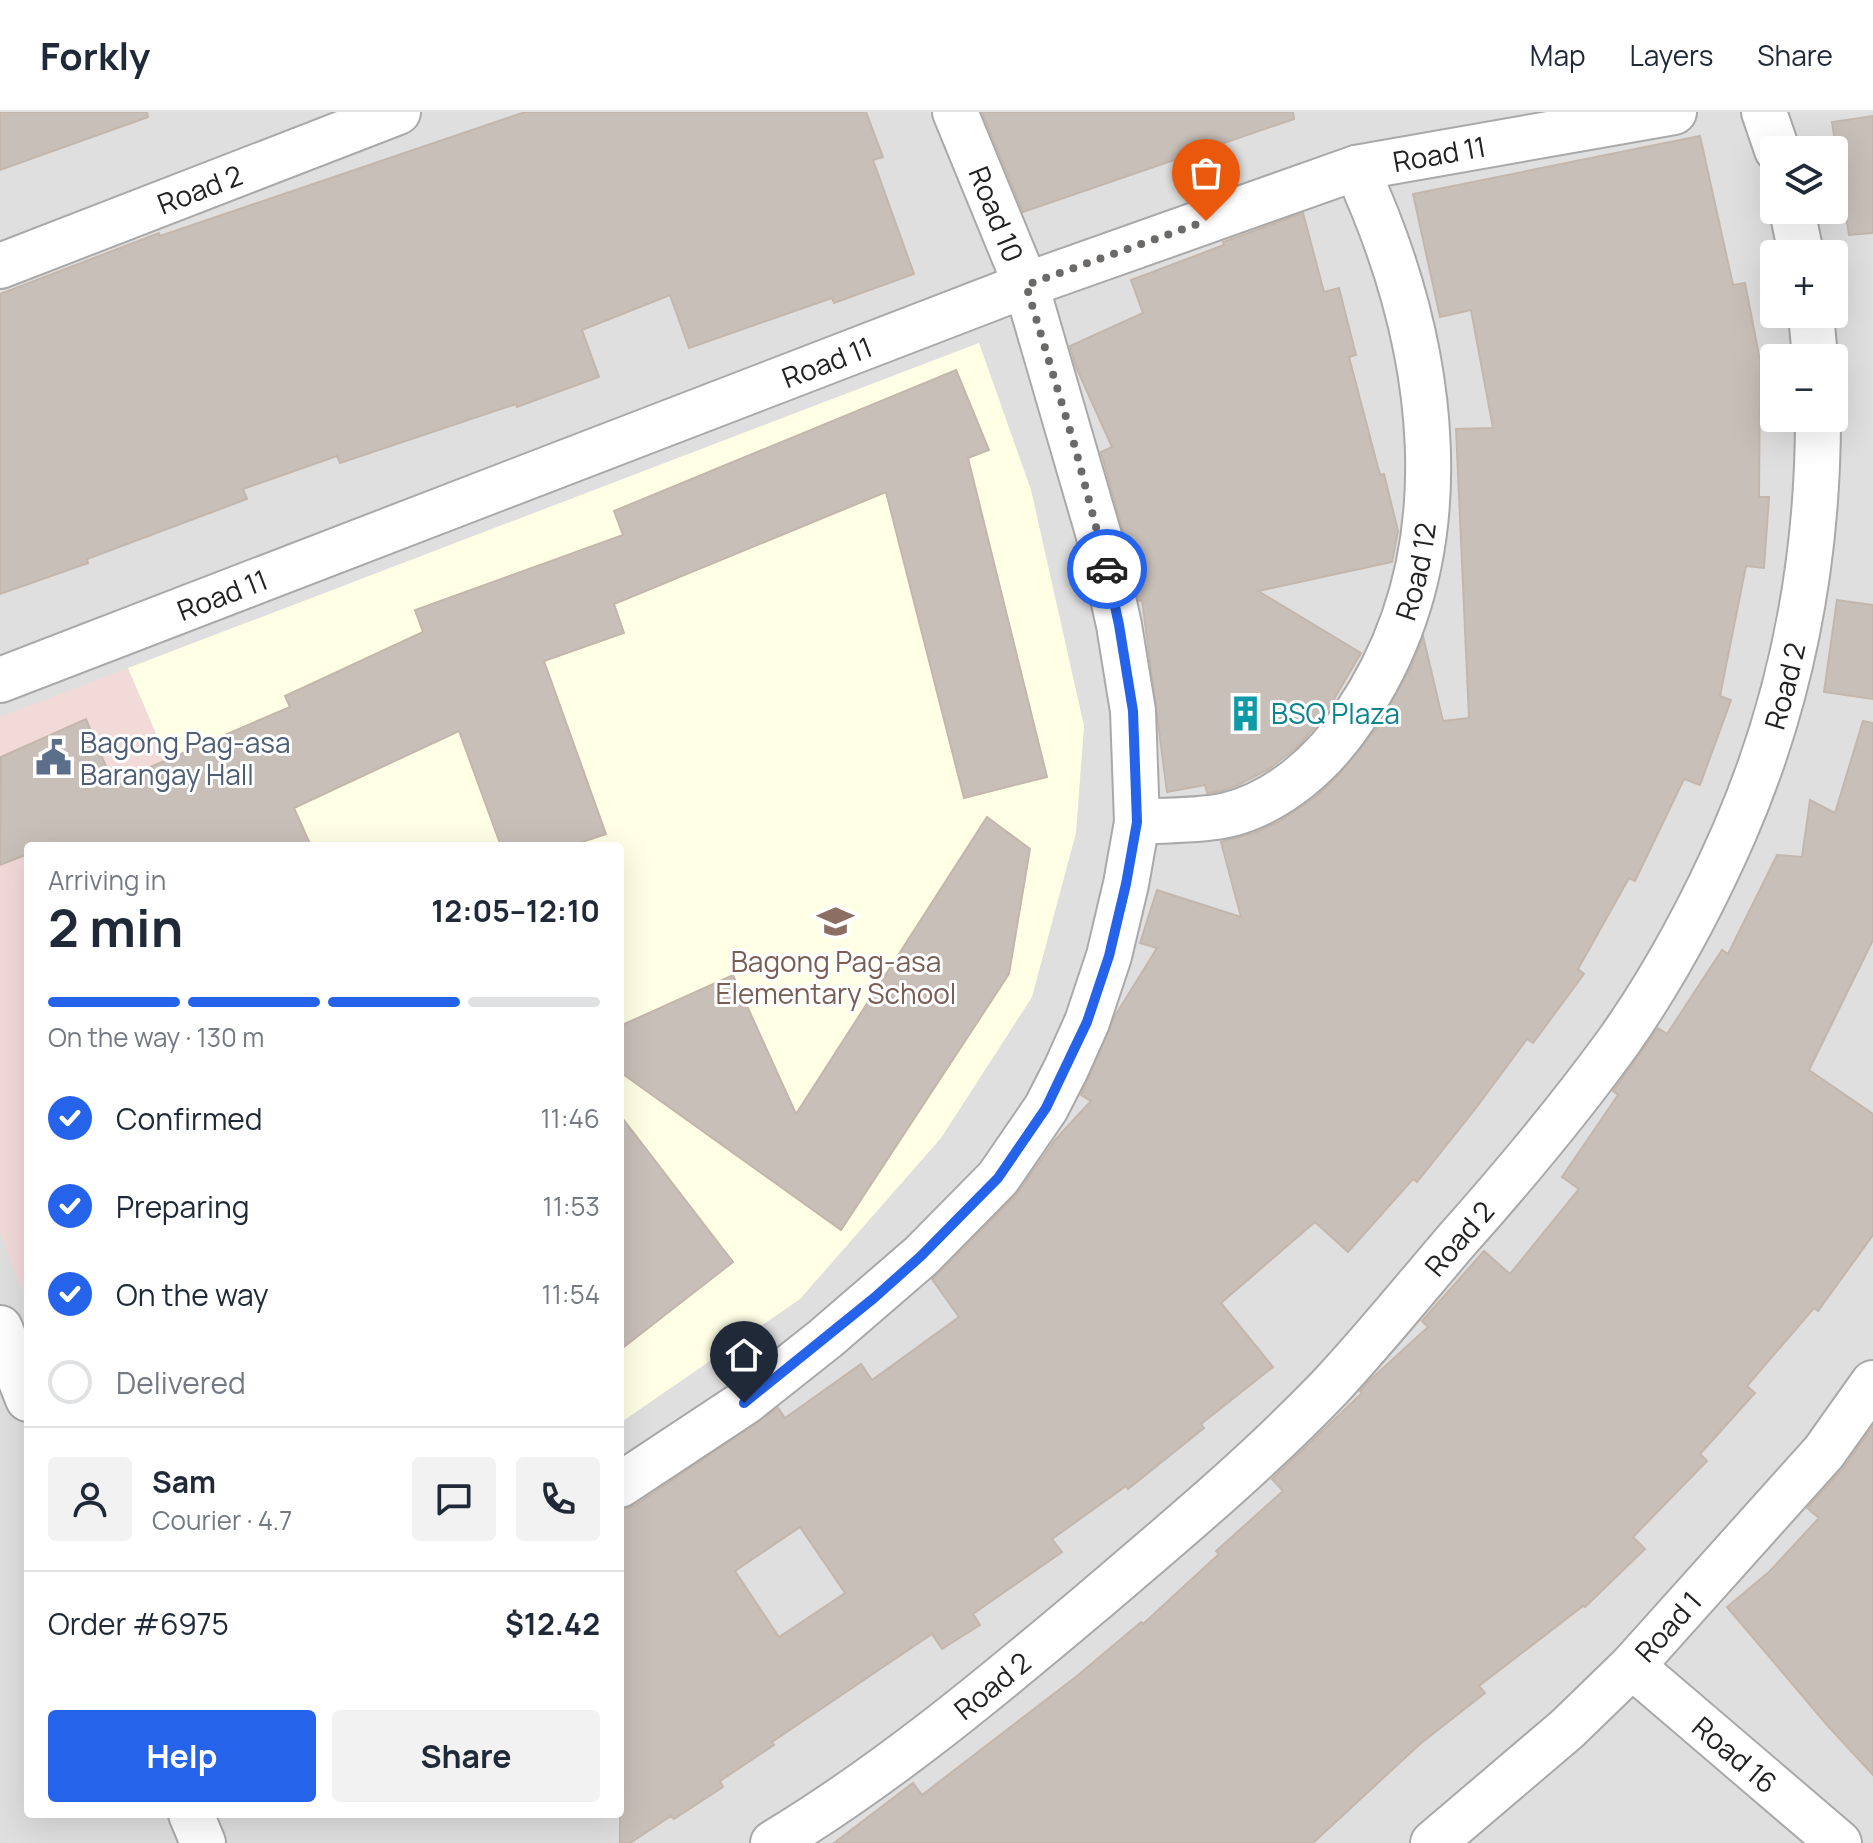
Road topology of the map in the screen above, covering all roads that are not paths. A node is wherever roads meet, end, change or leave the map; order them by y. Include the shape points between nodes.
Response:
1 (398, 112) edge
2 (955, 112) edge
3 (1674, 112) edge
4 (1764, 112) edge
5 (1772, 136) edge
6 (1356, 168) junction
7 (0, 266) edge
8 (1026, 285) junction
9 (1818, 432) edge
10 (0, 680) edge
11 (1137, 822) junction
12 (0, 1328) edge
13 (1873, 1383) edge
14 (24, 1389) edge
15 (624, 1482) edge
16 (1632, 1666) junction
17 (193, 1818) edge
18 (203, 1843) edge
19 (773, 1843) edge
20 (1433, 1843) edge
21 (1839, 1843) edge

1 - 7 street, Road 2
2 - 8 street, Road 10
3 - 6 street, Road 11
4 - 5 street
6 - 8 street, Road 11
6 - 11 street, Road 12 via 1382,224 1421,370 1427,517 1408,604 1368,698 1337,743 1309,769 1273,795 1227,815
8 - 10 street, Road 11
8 - 11 street, Road 10 via 1099,536 1119,625 1133,711
9 - 19 street, Road 2 via 1814,530 1804,605 1761,766 1686,931 1621,1038 1502,1189 1330,1386 1256,1460 998,1682
11 - 15 street, Road 10 via 1109,956 1087,1022 1046,1108 998,1178 921,1256 832,1333 744,1403
12 - 14 street
13 - 16 street, Road 1 via 1824,1452
16 - 20 street, Road 1
16 - 21 street, Road 16
17 - 18 street

